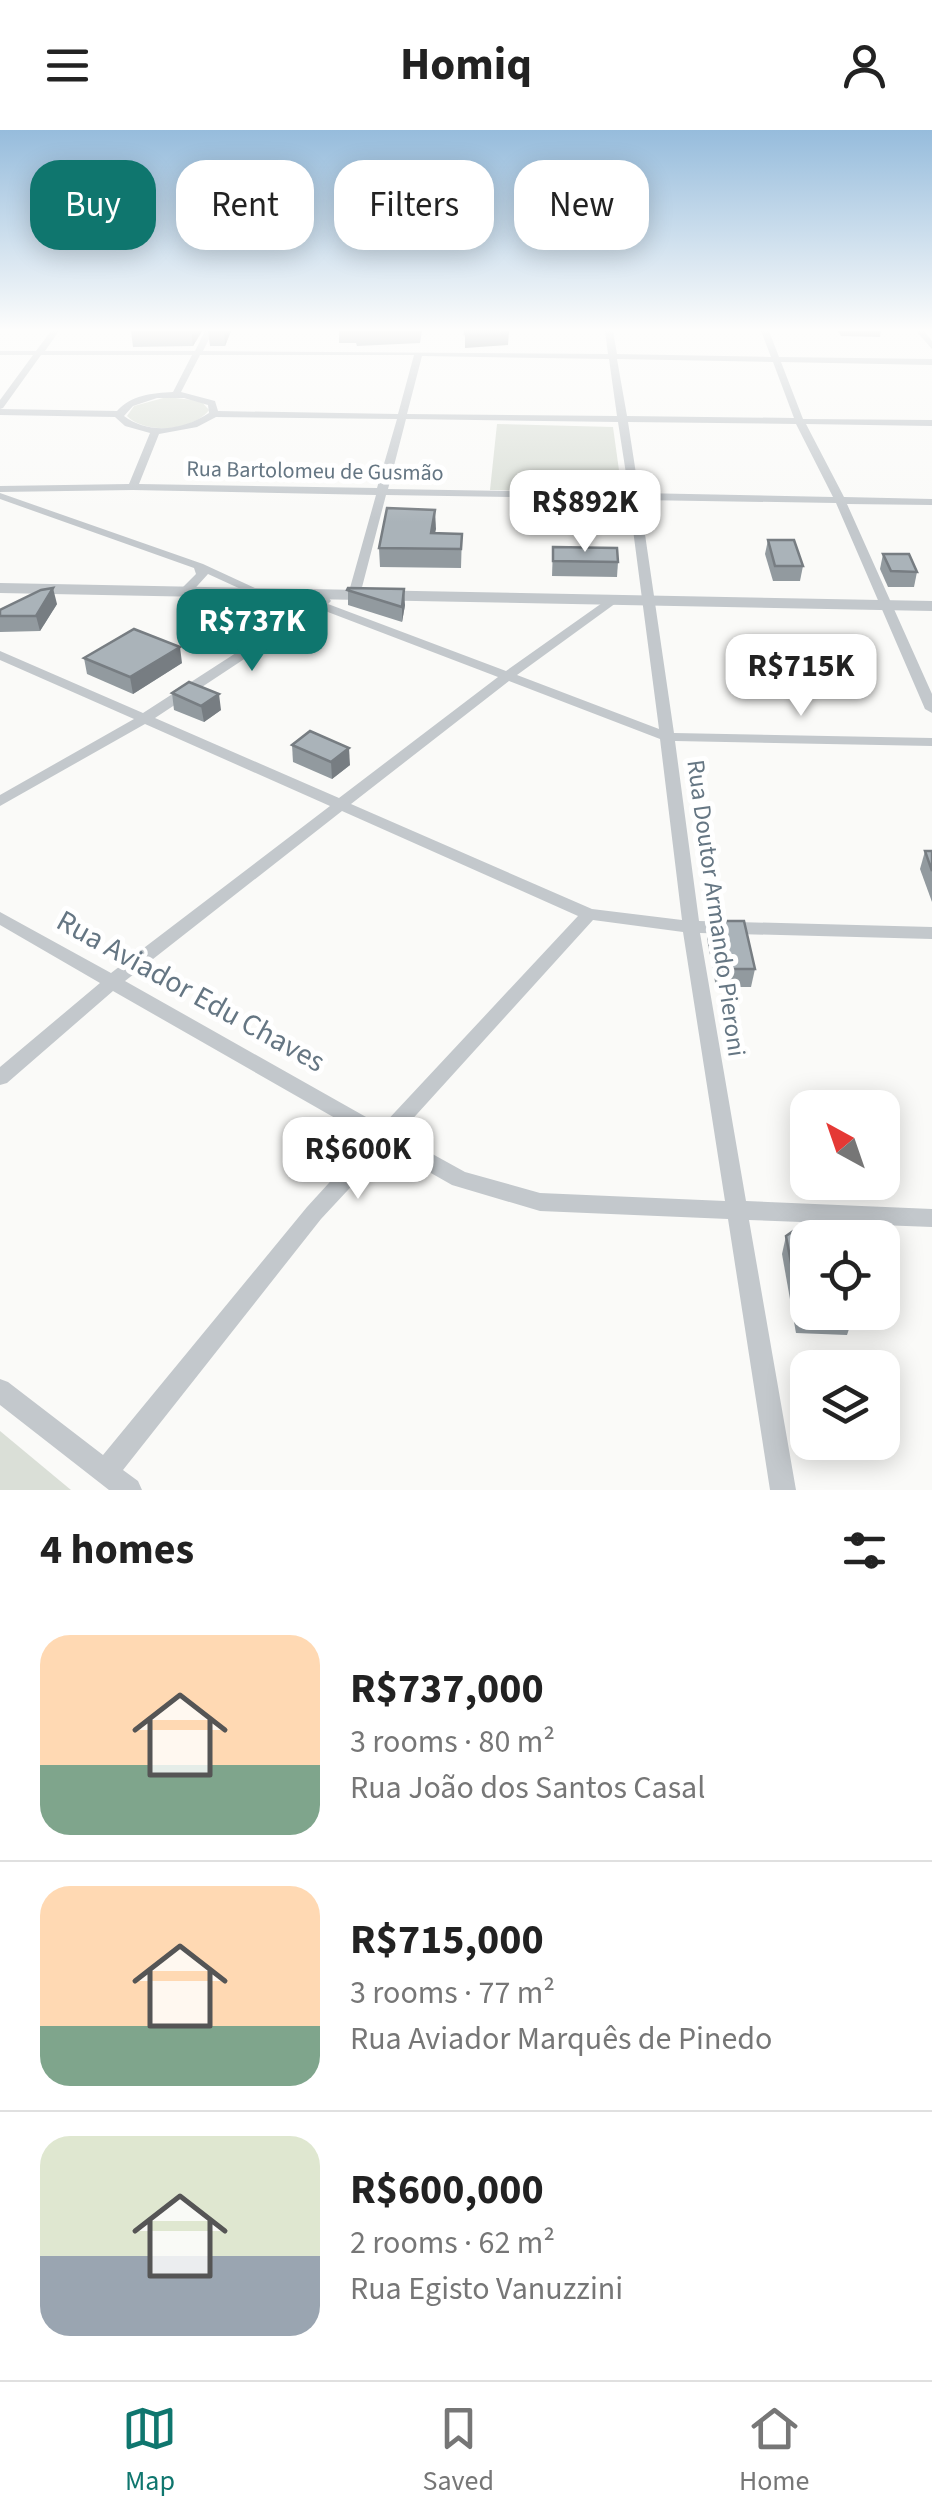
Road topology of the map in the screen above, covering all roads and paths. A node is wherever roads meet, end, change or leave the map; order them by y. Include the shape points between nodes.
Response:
1 (173, 394) edge
2 (178, 394) edge
3 (408, 394) edge
4 (619, 394) edge
5 (790, 394) edge
6 (0, 409) edge
7 (119, 414) junction
8 (214, 414) junction
9 (403, 415) junction
10 (623, 419) junction
11 (800, 422) junction
12 (932, 423) edge
13 (156, 430) junction
14 (133, 487) junction
15 (381, 490) junction
16 (2, 495) edge
17 (632, 497) junction
18 (840, 500) junction
19 (932, 502) edge
20 (199, 566) junction
21 (62, 587) junction
22 (0, 588) edge
23 (185, 592) junction
24 (260, 593) junction
25 (354, 594) junction
26 (326, 600) junction
27 (612, 600) junction
28 (650, 600) junction
29 (31, 604) edge
30 (886, 605) junction
31 (932, 606) edge
32 (0, 655) edge
33 (508, 675) junction
34 (932, 709) edge
35 (145, 718) junction
36 (668, 737) junction
37 (932, 742) edge
38 (0, 802) edge
39 (345, 804) junction
40 (589, 914) junction
41 (0, 918) edge
42 (691, 927) junction
43 (932, 933) edge
44 (113, 981) junction
45 (0, 1078) edge
46 (386, 1134) junction
47 (738, 1212) junction
48 (932, 1218) edge
49 (0, 1390) edge
50 (106, 1471) junction
51 (130, 1490) edge
52 (783, 1490) edge

1 - 7 street via 138,400
2 - 8 street via 208,400
3 - 9 street
4 - 10 street, Rua Doutor Armando Pieroni
5 - 11 street
6 - 7 street
7 - 13 street via 125,424
8 - 9 street
8 - 13 street via 188,427
9 - 10 street
9 - 15 street
10 - 11 street
10 - 17 street, Rua Doutor Armando Pieroni
11 - 12 street
11 - 18 street
13 - 14 street
14 - 15 street, Rua Bartolomeu de Gusmão
14 - 16 street, Rua Bartolomeu de Gusmão
15 - 17 street, Rua Bartolomeu de Gusmão
15 - 25 street
16 - 20 street
17 - 18 street, Rua Bartolomeu de Gusmão
17 - 28 street, Rua Doutor Armando Pieroni
18 - 19 street, Rua Bartolomeu de Gusmão
18 - 30 street
20 - 23 street via 202,574
20 - 24 street
21 - 22 street
21 - 23 street
21 - 29 street
23 - 24 street
24 - 26 street
25 - 26 street
25 - 27 street
26 - 33 street
26 - 35 street
27 - 28 street
27 - 33 street
28 - 30 street
28 - 36 street, Rua Doutor Armando Pieroni
30 - 31 street
30 - 34 street
32 - 35 street
33 - 36 street
33 - 39 street
35 - 38 street
35 - 39 street
36 - 37 street
36 - 42 street, Rua Doutor Armando Pieroni
39 - 40 street
39 - 44 street
40 - 42 street
40 - 46 street
41 - 44 street, Rua Aviador Edu Chaves
42 - 43 street
42 - 47 street, Rua Doutor Armando Pieroni
44 - 45 street
44 - 46 street, Rua Aviador Edu Chaves
46 - 47 street, Rua Aviador Edu Chaves via 459,1179 540,1202
46 - 50 street
47 - 48 street, Rua Aviador Edu Chaves
47 - 52 street, Rua Doutor Armando Pieroni
49 - 50 street
50 - 51 street

